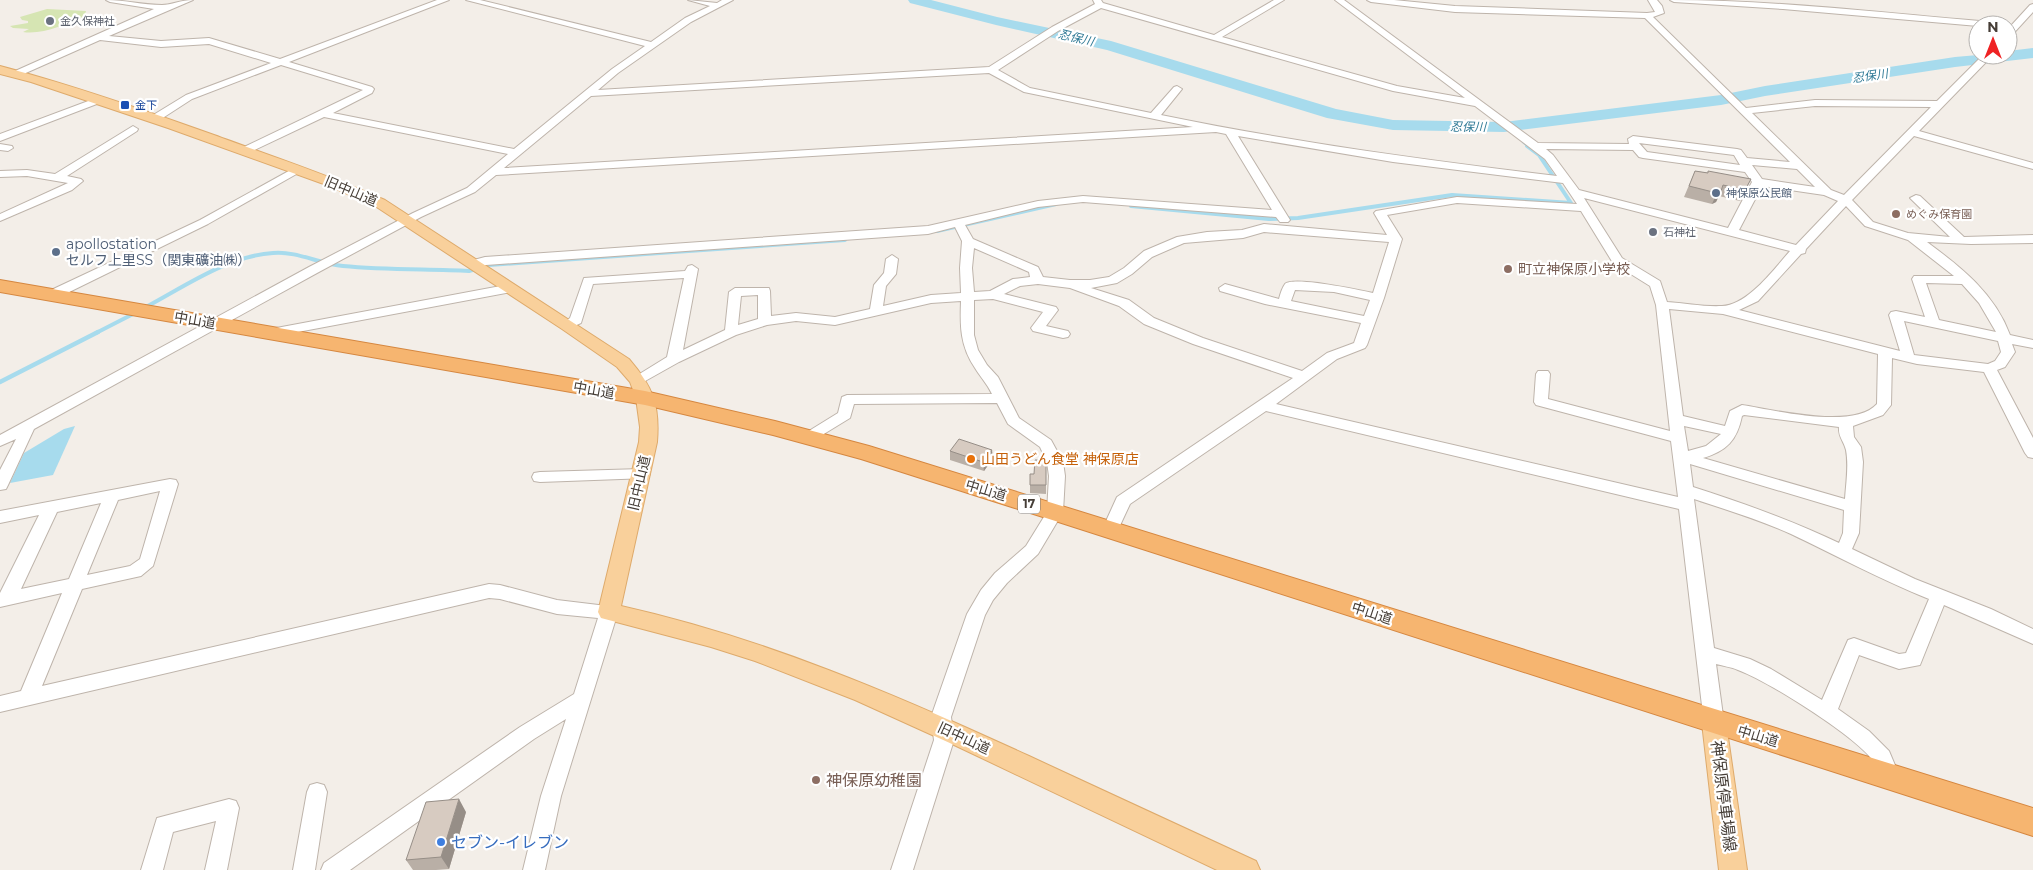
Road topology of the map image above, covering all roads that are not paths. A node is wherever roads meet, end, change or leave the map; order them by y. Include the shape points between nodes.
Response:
1 (110, 0) edge
2 (189, 0) edge
3 (445, 0) edge
4 (470, 0) edge
5 (692, 0) edge
6 (729, 0) edge
7 (1280, 0) edge
8 (1339, 0) edge
9 (1371, 0) edge
10 (1652, 0) edge
11 (1674, 0) edge
12 (1099, 3) edge
13 (716, 5) junction
14 (164, 8) junction
15 (2033, 8) edge
16 (1647, 16) junction
17 (2018, 22) edge
18 (1968, 23) edge
19 (98, 37) junction
20 (1216, 37) junction
21 (652, 44) junction
22 (283, 62) junction
23 (1979, 65) edge
24 (0, 70) edge
25 (991, 70) junction
26 (16, 74) junction
27 (1177, 89) dead end
28 (589, 93) junction
29 (100, 100) junction
30 (1479, 103) junction
31 (1939, 104) junction
32 (1740, 108) junction
33 (323, 114) junction
34 (1154, 116) junction
35 (154, 119) junction
36 (39, 124) junction
37 (55, 126) dead end
38 (133, 129) dead end
39 (1216, 129) junction
40 (1230, 132) junction
41 (1913, 132) junction
42 (2, 136) edge
43 (1537, 146) junction
44 (244, 151) junction
45 (517, 153) junction
46 (1746, 165) junction
47 (1800, 166) junction
48 (2033, 166) edge
49 (296, 170) junction
50 (495, 172) junction
51 (0, 174) edge
52 (58, 178) junction
53 (1566, 180) junction
54 (1758, 182) junction
55 (1575, 192) junction
56 (1827, 192) junction
57 (1916, 198) dead end
58 (1845, 200) junction
59 (1585, 208) junction
60 (1280, 214) junction
61 (0, 218) edge
62 (408, 221) junction
63 (957, 222) junction
64 (1288, 230) junction
65 (1732, 232) junction
66 (1913, 238) junction
67 (1396, 239) junction
68 (1959, 239) junction
69 (2033, 239) edge
70 (968, 241) junction
71 (1800, 250) junction
72 (892, 259) dead end
73 (478, 266) junction
74 (1038, 280) junction
75 (1967, 280) junction
76 (1070, 284) junction
77 (0, 286) edge
78 (511, 288) junction
79 (1225, 288) dead end
80 (52, 295) junction
81 (993, 295) junction
82 (968, 297) junction
83 (1378, 298) junction
84 (1283, 304) junction
85 (1662, 305) junction
86 (1723, 310) junction
87 (876, 312) junction
88 (1369, 321) junction
89 (765, 322) junction
90 (1933, 322) junction
91 (217, 324) junction
92 (568, 325) junction
93 (731, 332) junction
94 (271, 333) junction
95 (1063, 334) dead end
96 (2005, 338) junction
97 (2033, 344) edge
98 (1885, 352) junction
99 (1908, 357) junction
100 (674, 359) junction
101 (1989, 368) junction
102 (1543, 374) dead end
103 (1302, 376) junction
104 (641, 389) junction
105 (1003, 398) junction
106 (1264, 406) junction
107 (1677, 419) junction
108 (1846, 423) junction
109 (28, 425) junction
110 (1730, 432) junction
111 (809, 437) junction
112 (1680, 438) junction
113 (0, 441) edge
114 (2033, 453) edge
115 (1682, 457) junction
116 (642, 474) junction
117 (540, 477) dead end
118 (0, 485) edge
119 (112, 496) junction
120 (1687, 498) junction
121 (51, 507) junction
122 (1853, 507) junction
123 (1055, 512) junction
124 (0, 517) edge
125 (1110, 530) junction
126 (1843, 552) junction
127 (76, 585) junction
128 (1938, 596) junction
129 (4, 599) edge
130 (609, 612) junction
131 (2033, 637) edge
132 (1705, 653) junction
133 (28, 697) junction
134 (582, 698) junction
135 (0, 704) edge
136 (1827, 712) junction
137 (1714, 723) junction
138 (942, 728) junction
139 (1890, 777) junction
140 (317, 792) dead end
141 (2033, 822) edge
142 (152, 870) edge
143 (216, 870) edge
144 (304, 870) edge
145 (332, 870) edge
146 (534, 870) edge
147 (902, 870) edge
148 (1246, 870) edge
149 (1733, 870) edge

1 - 14 street
2 - 14 street
3 - 22 street
4 - 21 street
5 - 13 street
6 - 13 street
7 - 20 street
8 - 30 street
9 - 16 street via 1455,9
10 - 16 street via 1660,13
11 - 18 street
12 - 20 street
12 - 25 street
13 - 21 street
14 - 19 street
15 - 17 street
16 - 32 street
19 - 22 street via 161,44 209,41
19 - 26 street
20 - 30 street via 1396,89
21 - 28 street via 614,70
22 - 33 street via 370,90
22 - 35 street via 189,97
23 - 31 street
24 - 26 main road, 旧中山道
25 - 28 street
25 - 34 street via 1027,90
26 - 29 main road, 旧中山道
27 - 34 street
28 - 45 street
29 - 35 main road, 旧中山道
29 - 36 street
30 - 43 street
31 - 32 street via 1815,103
31 - 41 street
32 - 47 street
33 - 44 street
33 - 45 street
34 - 39 street
35 - 44 main road, 旧中山道
36 - 37 street
36 - 42 street
38 - 52 street
39 - 40 street
39 - 50 street
40 - 53 street via 1393,159
40 - 60 street
41 - 48 street
41 - 58 street
43 - 46 street via 1635,147 1643,155
43 - 53 street
44 - 49 main road, 旧中山道
45 - 50 street
46 - 47 street
46 - 54 street
47 - 56 street
49 - 62 main road, 旧中山道 via 370,198
49 - 80 street via 204,222
50 - 62 street via 471,190
51 - 52 street via 27,173
52 - 61 street via 77,181
53 - 55 street
54 - 56 street
54 - 65 street
55 - 59 street
55 - 65 street
56 - 58 street
57 - 68 street
58 - 66 street via 1867,223
58 - 71 street
59 - 67 street via 1457,200 1380,213
59 - 85 street via 1617,260 1656,284
60 - 63 street via 1083,199 1038,204
60 - 64 street
62 - 73 main road, 旧中山道
62 - 91 street
63 - 70 street
63 - 73 street via 928,230 485,260
64 - 67 street
64 - 76 street via 1264,228 1243,234 1180,240 1148,254 1113,280
65 - 71 street
66 - 68 street
66 - 75 street
67 - 83 street
68 - 69 street
70 - 74 street via 1034,270
70 - 82 street
71 - 86 street via 1753,298 1740,306
72 - 87 street via 890,274 880,285
73 - 78 main road, 旧中山道
74 - 76 street
74 - 81 street via 1017,282
75 - 90 street via 1918,279
75 - 96 street via 1996,316
76 - 103 street via 1124,304 1149,320 1198,341
77 - 80 highway, 中山道 / 17
78 - 92 main road, 旧中山道
78 - 94 street
79 - 84 street
80 - 91 highway, 中山道 / 17
81 - 82 street
81 - 95 street via 1051,310 1038,328
82 - 87 street via 931,299
82 - 105 street via 967,335 971,350
83 - 84 street via 1334,288 1290,286
83 - 88 street
84 - 88 street
85 - 86 street
85 - 107 street
86 - 98 street
87 - 89 street via 835,321 796,317
88 - 103 street via 1360,345 1332,356
89 - 93 street
89 - 93 street via 764,291 735,292
90 - 96 street
90 - 99 street via 1896,314
91 - 94 highway, 中山道 / 17
91 - 109 street
92 - 100 street via 576,320 588,281 691,271
92 - 104 main road, 旧中山道 via 623,363
93 - 100 street
94 - 104 highway, 中山道 / 17
96 - 97 street
96 - 101 street via 2008,352 2000,364
98 - 99 street
98 - 108 street via 1884,405 1878,412
99 - 101 street
100 - 104 street
101 - 114 street
102 - 112 street via 1541,402
103 - 106 street
104 - 111 highway, 中山道 / 17 via 703,410
104 - 116 main road, 旧中山道 via 649,427
105 - 111 street via 847,400 845,415
105 - 123 street via 1013,421 1046,444 1055,462
106 - 120 street
106 - 125 street via 1123,501
107 - 110 street
107 - 112 street
108 - 110 street via 1742,410 1735,414
108 - 122 street via 1846,437 1853,447 1855,462
109 - 113 street
109 - 118 street
110 - 115 street via 1720,446 1704,454
111 - 123 highway, 中山道 / 17
112 - 115 street
115 - 120 street
115 - 122 street
116 - 117 street
116 - 130 main road, 旧中山道
119 - 121 street
119 - 127 street
119 - 127 street via 170,484 147,562 135,571
120 - 126 street via 1746,510 1795,528
120 - 132 street
121 - 124 street
121 - 129 street
122 - 126 street via 1851,533
123 - 125 highway, 中山道 / 17
123 - 138 street via 1032,550 1001,578 976,614 941,717
125 - 137 highway, 中山道 / 17
126 - 128 street
127 - 129 street
127 - 133 street
128 - 131 street
128 - 136 street via 1913,660 1899,662 1854,645
130 - 133 street via 569,609 489,591
130 - 134 street
130 - 138 main road, 旧中山道 via 695,632 821,677
132 - 136 street via 1743,664
132 - 137 street
133 - 135 street
134 - 145 street
134 - 146 street via 551,796
136 - 139 street via 1862,737 1882,757
137 - 139 highway, 中山道 / 17
137 - 149 main road, 神保原停車場線
138 - 147 street via 944,740
138 - 148 main road, 旧中山道
139 - 141 highway, 中山道 / 17
140 - 144 street
142 - 143 street via 164,825 229,808

